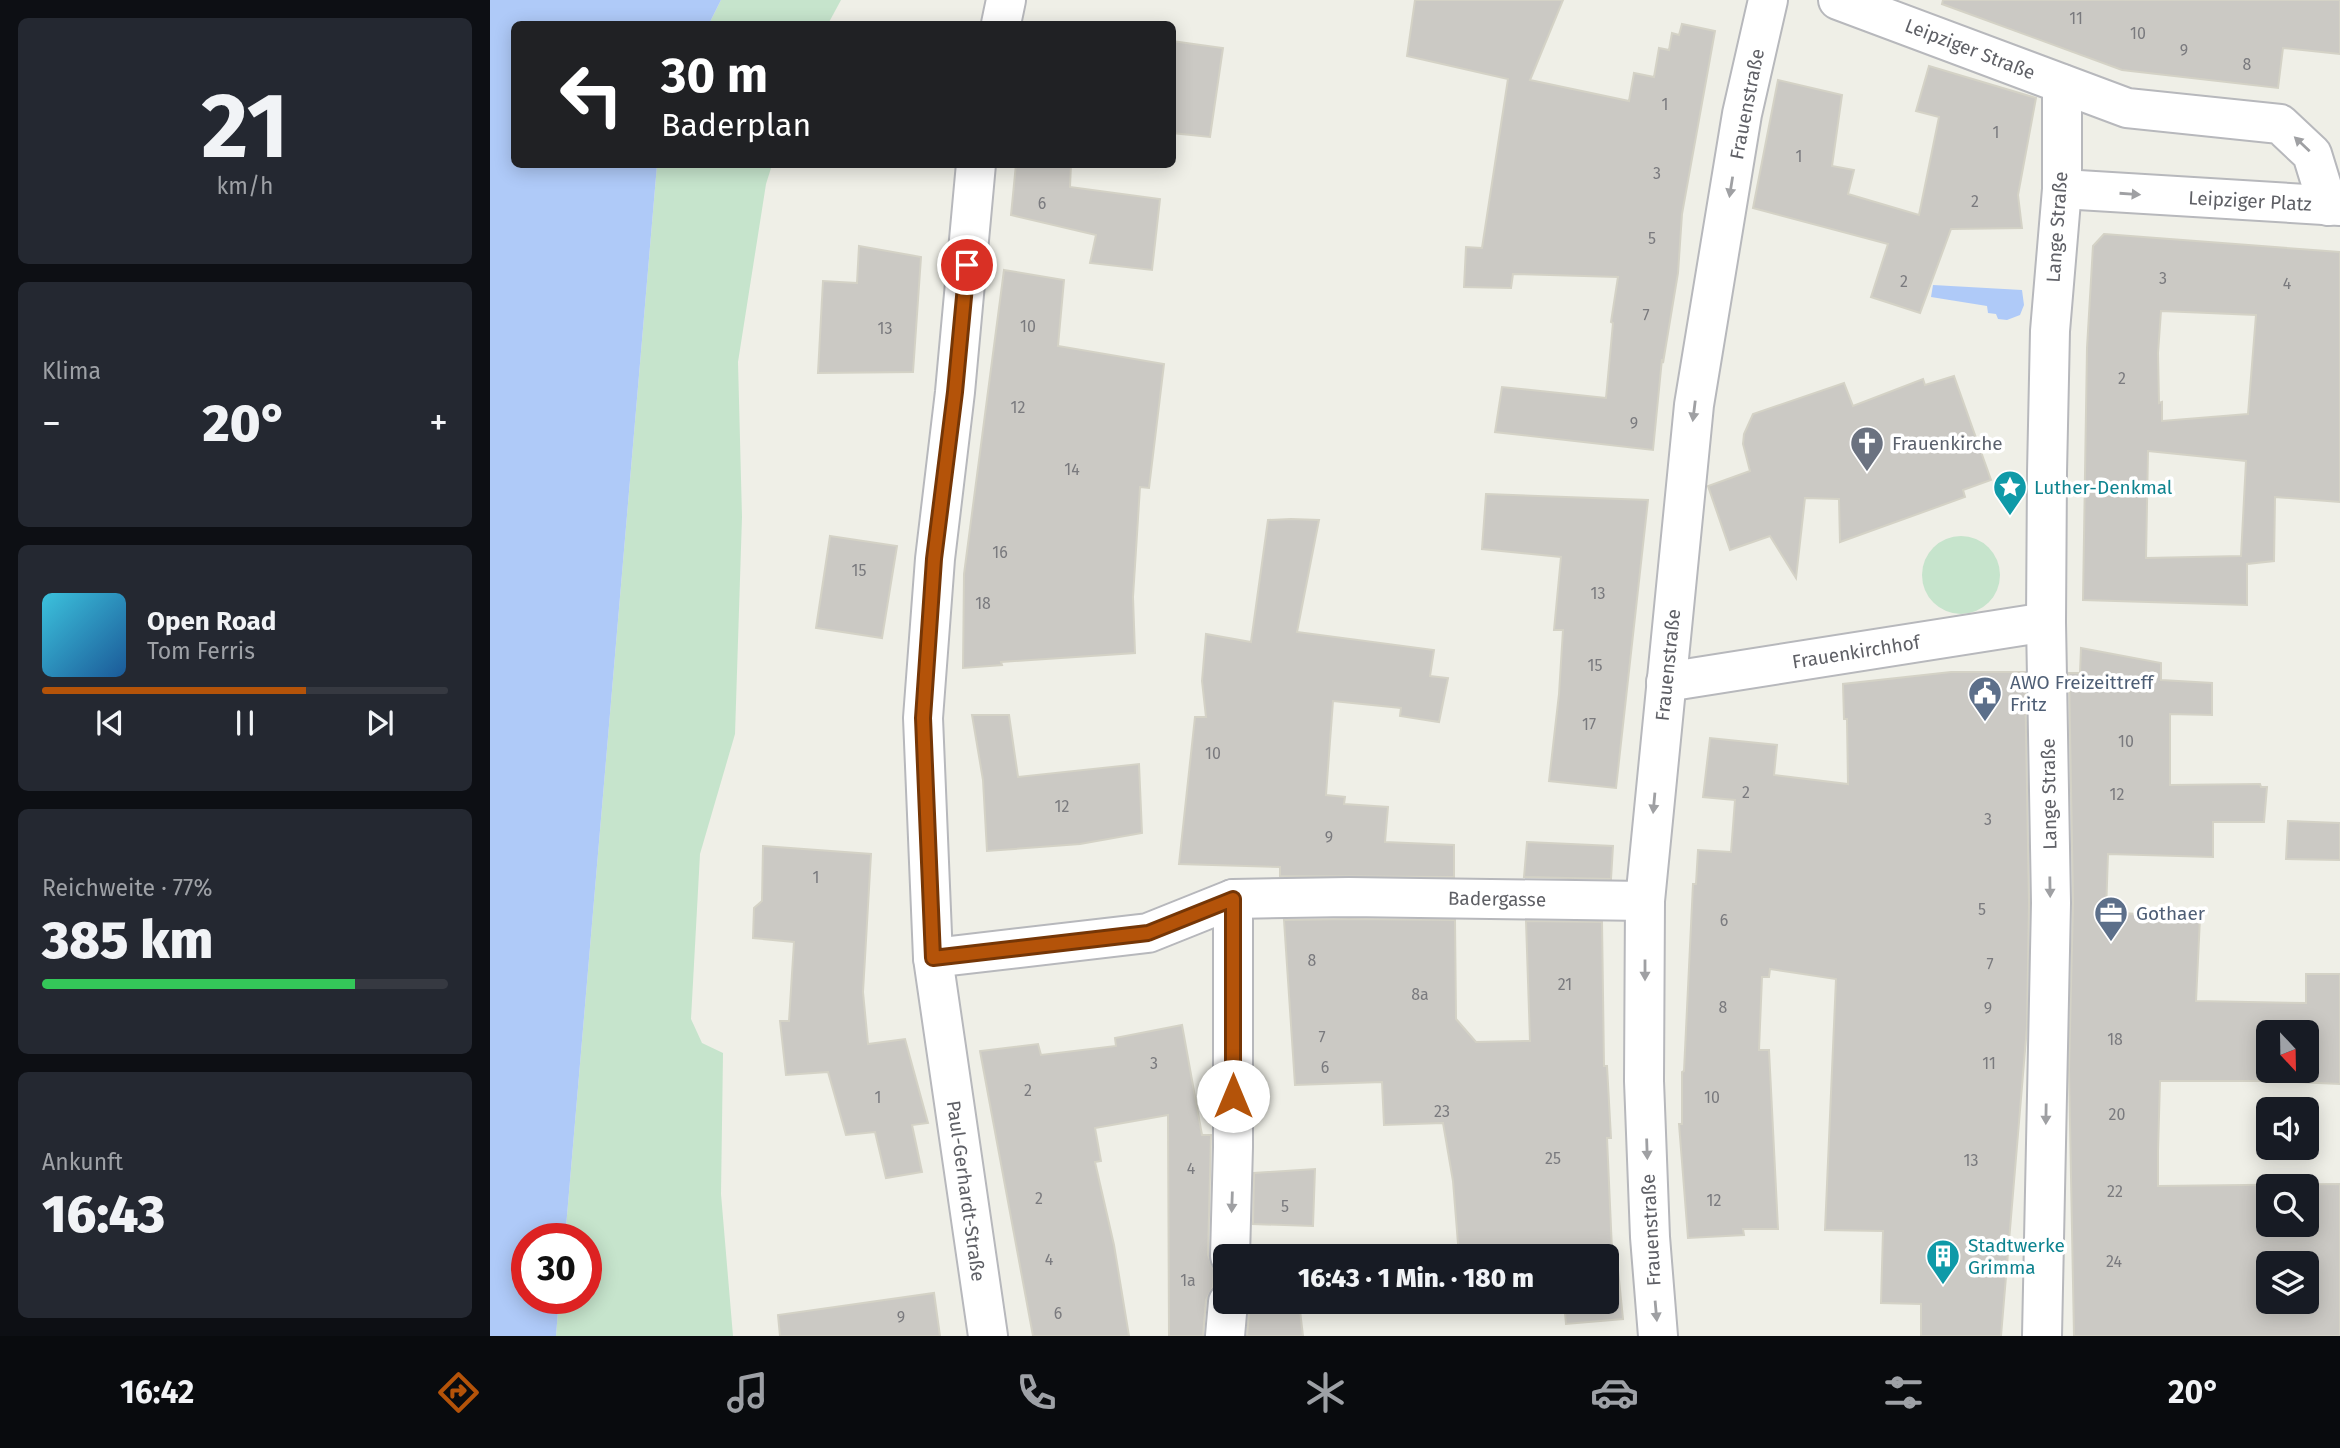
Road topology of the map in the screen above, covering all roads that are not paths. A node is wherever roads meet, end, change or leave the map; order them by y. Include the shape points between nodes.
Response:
1 (1006, 0) edge
2 (1769, 0) edge
3 (1838, 0) edge
4 (1002, 21) edge
5 (2062, 84) junction
6 (976, 168) edge
7 (2062, 189) junction
8 (2334, 206) edge
9 (2046, 622) junction
10 (1666, 682) junction
11 (1233, 899) junction
12 (1645, 901) junction
13 (933, 958) junction
14 (1230, 1244) edge
15 (1227, 1314) edge
16 (988, 1336) edge
17 (1225, 1336) edge
18 (1658, 1336) edge
19 (2042, 1336) edge

1 - 4 street
2 -> 10 street, Frauenstraße via 1742,114 1694,405
3 - 5 street, Leipziger Straße
5 - 7 street, Lange Straße
8 -> 5 street, Leipziger Platz via 2312,154 2280,124 2127,108
6 - 13 street, Paul-Gerhardt-Straße via 934,559 923,718
7 -> 8 street, Leipziger Platz
7 - 9 street, Lange Straße via 2050,331
9 - 10 street, Frauenkirchhof
9 -> 19 street, Lange Straße via 2051,903
10 -> 12 street, Frauenstraße
11 - 12 street, Badergasse
11 - 13 street via 1148,933
11 -> 14 street
12 -> 18 street, Frauenstraße via 1644,1094
13 - 16 street, Paul-Gerhardt-Straße
15 - 17 street

